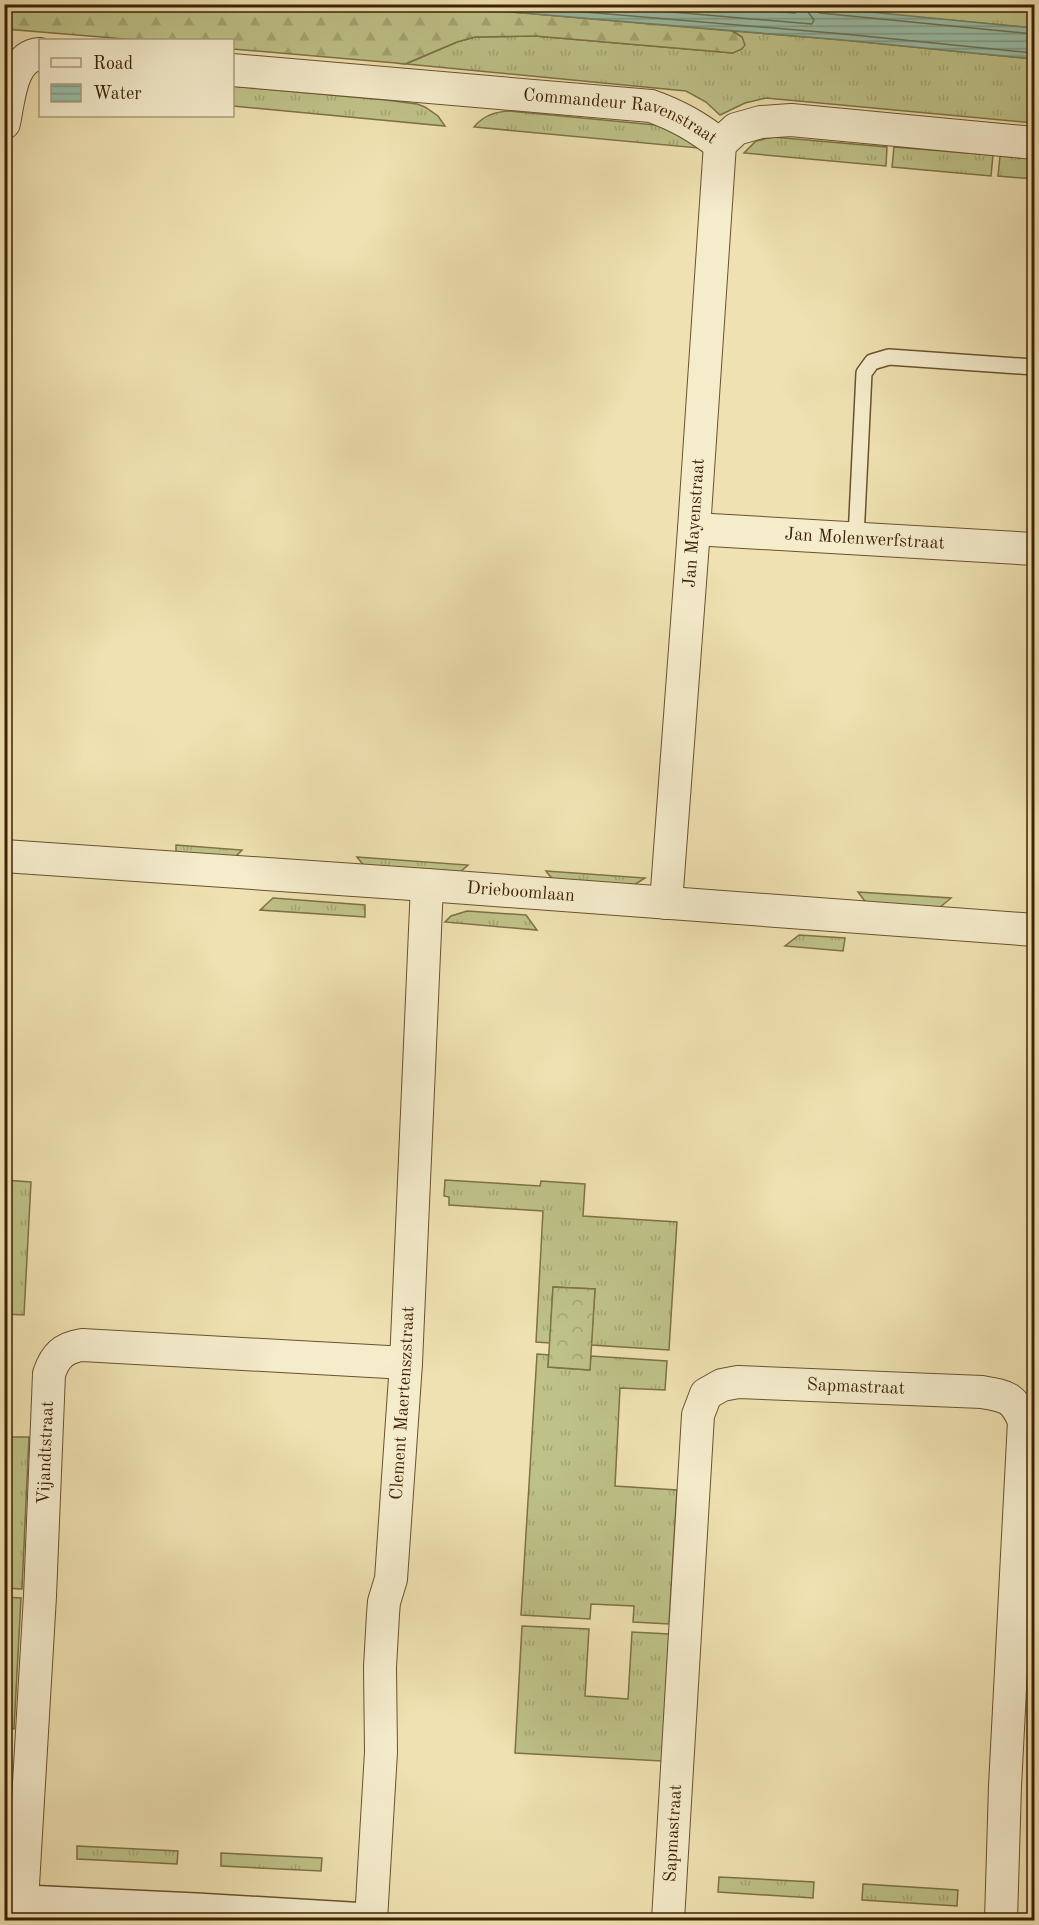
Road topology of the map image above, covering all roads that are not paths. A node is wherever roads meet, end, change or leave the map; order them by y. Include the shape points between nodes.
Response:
1 (39, 54) edge
2 (234, 70) edge
3 (4, 123) edge
4 (1035, 143) edge
5 (720, 144) junction
6 (1035, 367) edge
7 (694, 529) junction
8 (856, 538) junction
9 (1035, 549) edge
10 (4, 856) edge
11 (426, 885) junction
12 (666, 903) junction
13 (1035, 930) edge
14 (406, 1363) junction
15 (13, 1902) edge
16 (62, 1913) edge
17 (369, 1920) edge
18 (668, 1920) edge
19 (1001, 1920) edge

1 - 3 street via 23,61 12,84
2 - 5 street, Commandeur Ravenstraat via 651,106 695,125
4 - 5 street, Commandeur Ravenstraat via 791,120 736,129
5 - 7 street, Jan Mayenstraat
6 - 8 lane via 889,357 872,362 864,373
7 - 8 street, Jan Molenwerfstraat
7 - 12 street, Jan Mayenstraat
8 - 9 street, Jan Molenwerfstraat
10 - 11 street, Drieboomlaan
11 - 12 street, Drieboomlaan
11 - 14 street, Clement Maertenszstraat
12 - 13 street, Drieboomlaan
14 - 15 street, Vijandtstraat via 82,1345 71,1347 54,1360 49,1374 39,1607
14 - 17 street, Clement Maertenszstraat via 392,1579 383,1614 381,1752
15 - 16 street
16 - 17 street via 196,1910
18 - 19 street, Sapmastraat via 698,1415 706,1394 738,1382 982,1392 1003,1396 1018,1407 1024,1421

